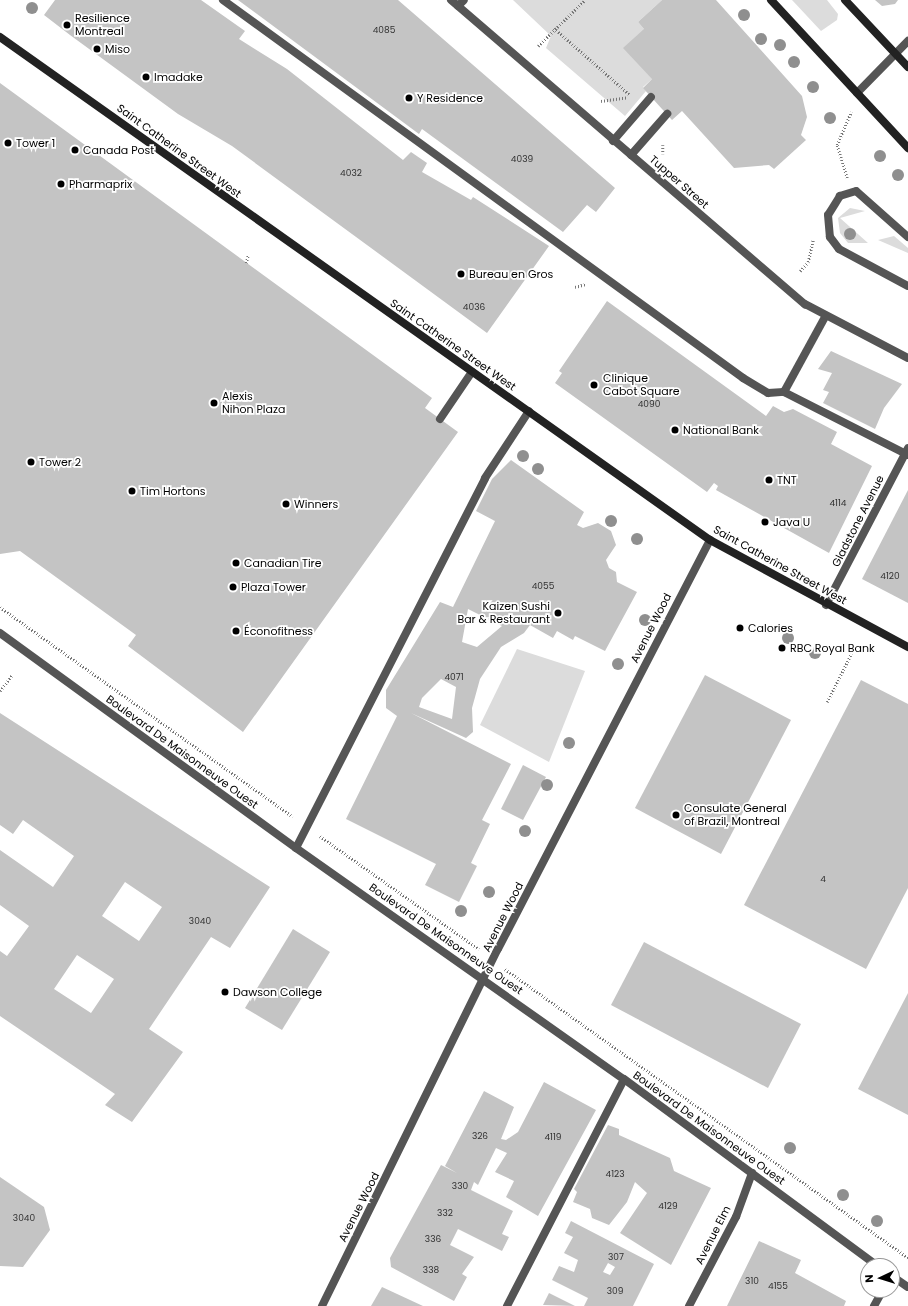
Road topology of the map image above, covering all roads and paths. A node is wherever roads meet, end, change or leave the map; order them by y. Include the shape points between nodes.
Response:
1 (223, 0) edge
2 (451, 0) edge
3 (585, 0) edge
4 (772, 0) edge
5 (845, 0) edge
6 (461, 3) edge
7 (554, 28) junction
8 (0, 37) edge
9 (908, 40) edge
10 (538, 46) dead end
11 (897, 55) junction
12 (908, 67) edge
13 (857, 93) junction
14 (651, 97) dead end
15 (601, 101) dead end
16 (850, 112) dead end
17 (667, 114) dead end
18 (613, 140) junction
19 (908, 148) edge
20 (631, 156) junction
21 (850, 191) junction
22 (908, 237) edge
23 (813, 238) dead end
24 (248, 255) dead end
25 (246, 263) dead end
26 (800, 271) dead end
27 (908, 286) edge
28 (825, 317) junction
29 (908, 358) edge
30 (472, 372) junction
31 (784, 392) junction
32 (529, 411) junction
33 (440, 420) dead end
34 (907, 452) edge
35 (710, 540) junction
36 (826, 605) junction
37 (0, 607) edge
38 (0, 633) edge
39 (908, 647) edge
40 (852, 654) dead end
41 (12, 675) dead end
42 (0, 691) edge
43 (827, 702) dead end
44 (307, 827) junction
45 (296, 848) junction
46 (475, 946) dead end
47 (518, 979) dead end
48 (485, 980) junction
49 (624, 1079) junction
50 (752, 1173) junction
51 (867, 1258) edge
52 (908, 1258) edge
53 (322, 1306) edge
54 (507, 1306) edge
55 (689, 1306) edge

1 - 31 street via 744,378 768,393
2 - 6 street, Tupper Street
3 - 7 path
4 - 13 street
5 - 11 street
6 - 18 street, Tupper Street
7 - 10 path
7 - 15 path via 632,96
8 - 30 street, Saint Catherine Street West
9 - 11 street
11 - 12 street
11 - 13 street
13 - 19 street
14 - 18 street
16 - 21 path via 837,145
17 - 20 street
18 - 20 street, Tupper Street
20 - 28 street, Tupper Street via 800,300
21 - 22 street via 864,195
21 - 27 street via 837,200 828,215 827,229 833,243
23 - 26 path via 808,262
24 - 25 path
28 - 29 street, Tupper Street
28 - 31 street
30 - 32 street, Saint Catherine Street West
30 - 33 street
31 - 34 street
32 - 35 street, Saint Catherine Street West
32 - 44 street via 485,478
34 - 36 street, Gladstone Avenue
35 - 36 street, Saint Catherine Street West
35 - 48 street, Avenue Wood
36 - 39 street, Saint Catherine Street West
37 - 44 path, Boulevard De Maisonneuve Ouest
38 - 45 street, Boulevard De Maisonneuve Ouest
40 - 43 path
41 - 42 path
44 - 45 street
44 - 46 path, Boulevard De Maisonneuve Ouest
45 - 48 street, Boulevard De Maisonneuve Ouest
47 - 52 path, Boulevard De Maisonneuve Ouest
48 - 49 street, Boulevard De Maisonneuve Ouest
48 - 53 street, Avenue Wood
49 - 50 street, Boulevard De Maisonneuve Ouest
49 - 54 street
50 - 51 street, Boulevard De Maisonneuve Ouest
50 - 55 street, Avenue Elm via 736,1217

